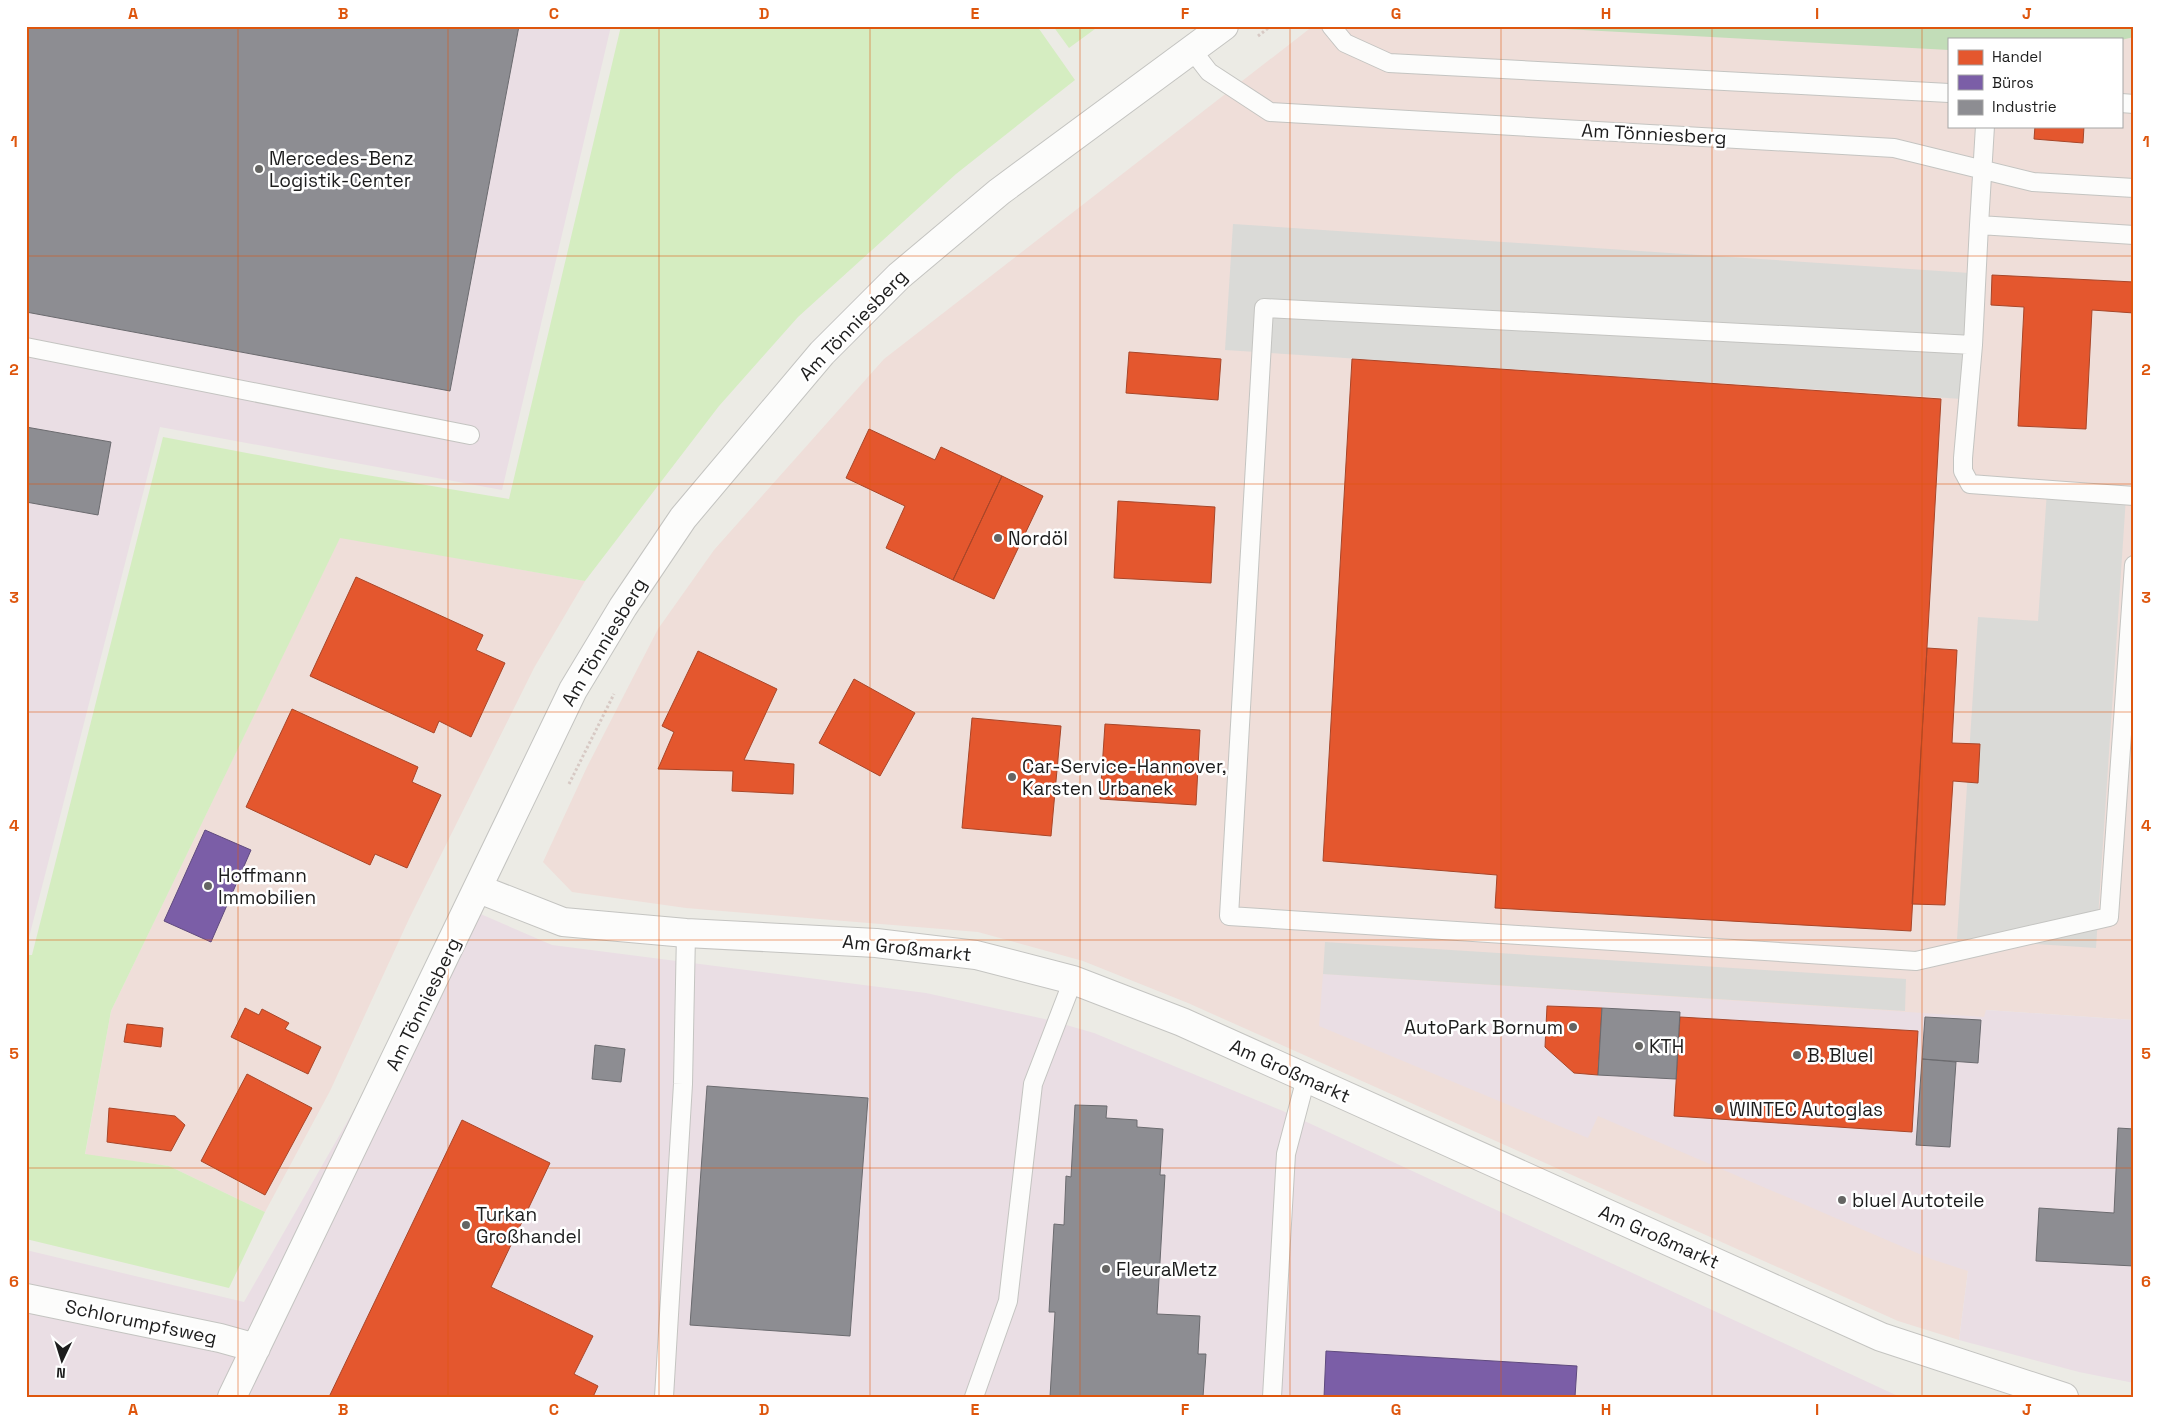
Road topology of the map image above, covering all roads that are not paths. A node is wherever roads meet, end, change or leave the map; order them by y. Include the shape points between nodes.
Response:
1 (1224, 26) edge
2 (1331, 26) edge
3 (1192, 50) junction
4 (1948, 93) edge
5 (1985, 128) edge
6 (1982, 169) junction
7 (2134, 188) edge
8 (1979, 225) junction
9 (2134, 235) edge
10 (1973, 345) junction
11 (26, 347) edge
12 (470, 434) dead end
13 (2134, 496) edge
14 (2134, 565) edge
15 (478, 889) junction
16 (686, 933) junction
17 (1074, 980) junction
18 (1306, 1078) junction
19 (26, 1298) edge
20 (256, 1348) junction
21 (232, 1397) edge
22 (664, 1397) edge
23 (974, 1397) edge
24 (1272, 1397) edge
25 (2064, 1397) edge

1 - 3 street, Am Tönniesberg
2 - 4 lane via 1345,44 1389,64
3 - 6 lane, Am Tönniesberg via 1210,72 1270,112 1894,148
3 - 15 street, Am Tönniesberg via 999,192 899,276 822,353 683,518 623,607 573,690
5 - 6 lane
6 - 7 lane, Am Tönniesberg via 2033,182
6 - 8 lane
8 - 9 lane
8 - 10 lane
10 - 13 lane via 1963,458 1970,484
10 - 14 lane via 1264,308 1229,916 1916,961 2109,917
11 - 12 lane
15 - 16 street, Am Großmarkt via 563,922
15 - 20 street, Am Tönniesberg
16 - 17 street, Am Großmarkt via 876,942 976,955
16 - 22 lane via 683,1084
17 - 18 street, Am Großmarkt via 1182,1022
17 - 23 lane via 1033,1084 1008,1301
18 - 24 lane via 1286,1154
18 - 25 street, Am Großmarkt via 1881,1337
19 - 20 street, Schlorumpfsweg
20 - 21 street, Am Tönniesberg

